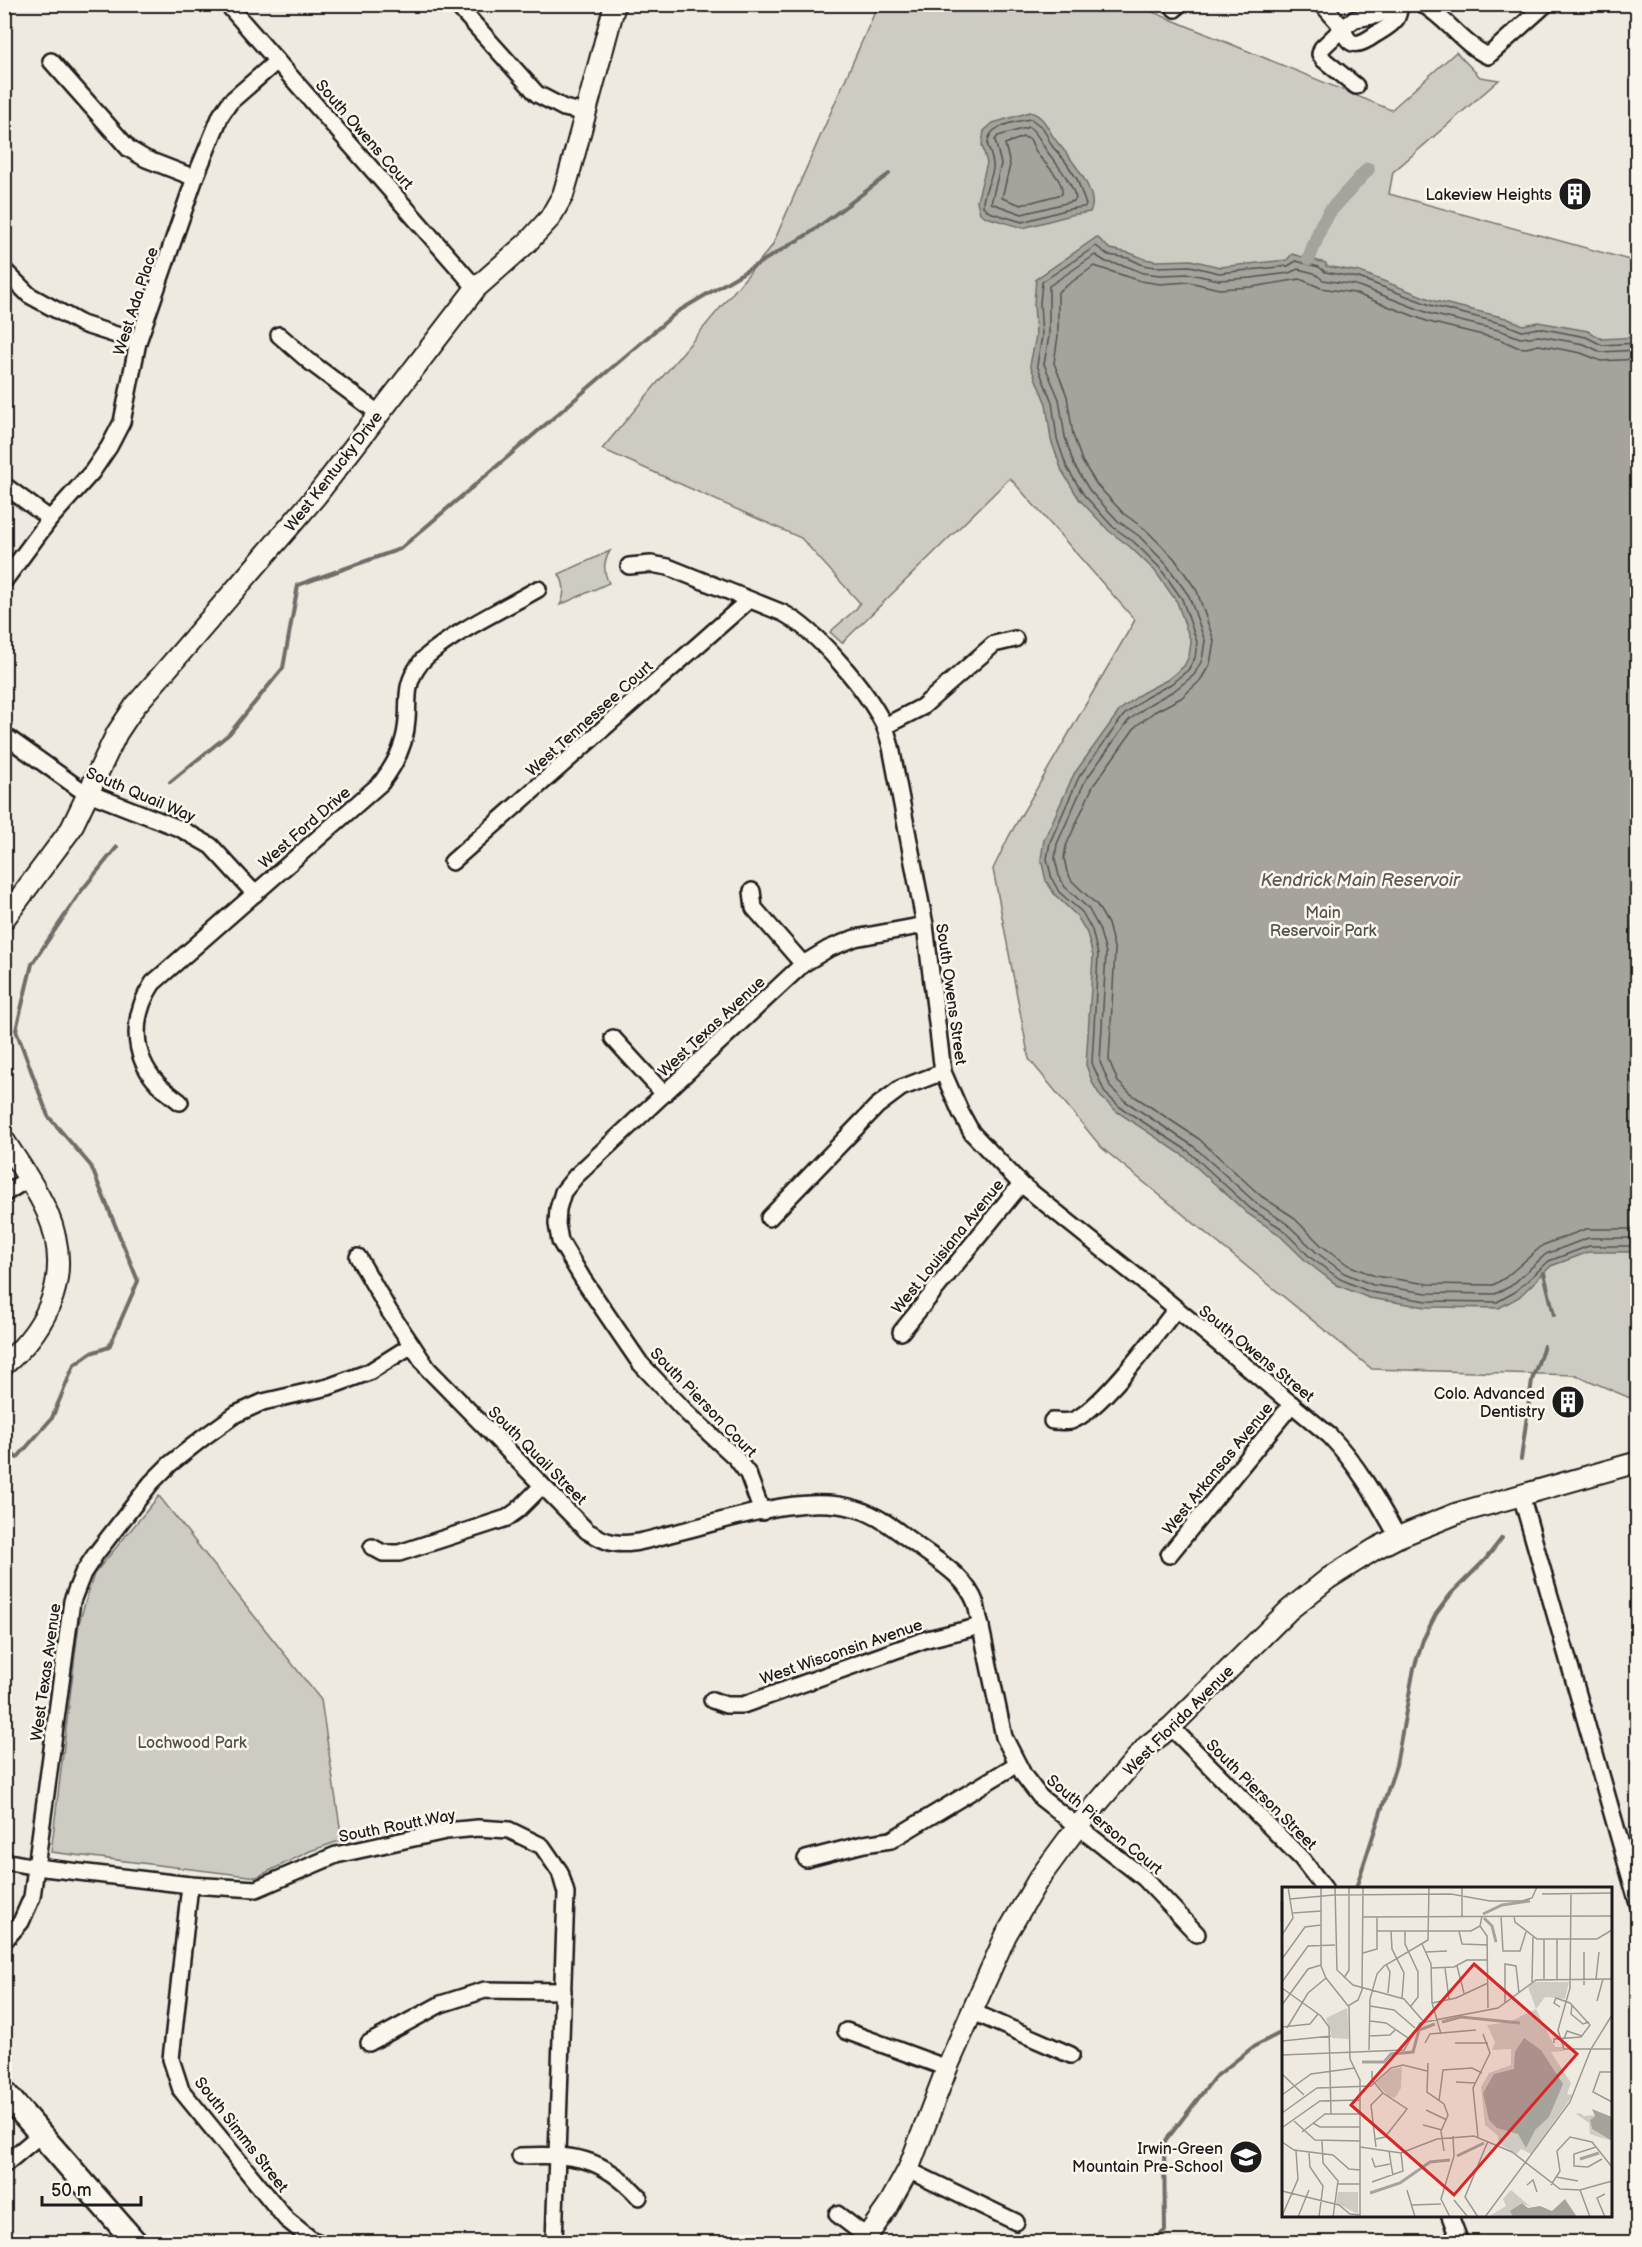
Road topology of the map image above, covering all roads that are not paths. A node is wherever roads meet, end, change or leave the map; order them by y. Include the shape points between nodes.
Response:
1 (227, 4) edge
2 (456, 4) edge
3 (615, 4) edge
4 (1322, 4) edge
5 (1422, 4) edge
6 (1546, 4) edge
7 (1400, 5) edge
8 (1343, 28) junction
9 (51, 61) dead end
10 (277, 61) junction
11 (1356, 86) dead end
12 (586, 113) junction
13 (195, 178) junction
14 (4, 270) edge
15 (476, 288) junction
16 (279, 335) dead end
17 (138, 342) junction
18 (378, 413) junction
19 (4, 485) edge
20 (50, 519) junction
21 (629, 566) dead end
22 (4, 581) edge
23 (538, 589) dead end
24 (749, 600) junction
25 (1015, 639) dead end
26 (885, 726) junction
27 (4, 735) edge
28 (89, 793) junction
29 (452, 862) dead end
30 (752, 891) dead end
31 (255, 894) junction
32 (4, 919) edge
33 (924, 925) junction
34 (803, 964) junction
35 (613, 1038) dead end
36 (943, 1072) junction
37 (664, 1094) junction
38 (180, 1102) dead end
39 (4, 1140) edge
40 (28, 1179) junction
41 (1022, 1184) junction
42 (4, 1194) edge
43 (558, 1209) joint
44 (769, 1218) dead end
45 (358, 1257) dead end
46 (1176, 1309) junction
47 (901, 1332) dead end
48 (412, 1345) junction
49 (4, 1365) edge
50 (1292, 1404) junction
51 (1052, 1421) dead end
52 (1638, 1462) edge
53 (542, 1486) junction
54 (1521, 1495) junction
55 (762, 1512) junction
56 (1398, 1538) junction
57 (372, 1547) dead end
58 (1169, 1554) dead end
59 (981, 1626) junction
60 (712, 1700) dead end
61 (1171, 1728) junction
62 (1017, 1764) junction
63 (1077, 1827) junction
64 (806, 1859) dead end
65 (4, 1861) edge
66 (36, 1867) junction
67 (189, 1885) junction
68 (1323, 1887) edge
69 (1638, 1904) edge
70 (1197, 1934) dead end
71 (4, 1941) edge
72 (563, 1991) junction
73 (973, 2012) junction
74 (846, 2031) dead end
75 (369, 2043) dead end
76 (1071, 2055) dead end
77 (947, 2068) junction
78 (4, 2092) edge
79 (40, 2134) junction
80 (556, 2154) junction
81 (520, 2156) dead end
82 (4, 2165) edge
83 (908, 2170) junction
84 (639, 2197) dead end
85 (837, 2214) dead end
86 (1450, 2217) edge
87 (1016, 2222) dead end
88 (865, 2240) edge
89 (135, 2242) edge
90 (318, 2242) edge
91 (554, 2242) edge
92 (1460, 2242) edge

1 - 10 street, South Owens Court
2 - 12 street via 537,94 564,108
3 - 12 street, West Kentucky Drive
4 - 8 street
5 - 6 street via 1488,56
7 - 8 street via 1378,15 1355,19
7 - 8 street via 1392,24 1363,43 1347,38
8 - 11 street via 1320,54
9 - 13 street via 129,149
10 - 13 street, West Ada Place via 230,102
10 - 15 street, South Owens Court
12 - 15 street, West Kentucky Drive via 556,208 540,230
13 - 17 street, West Ada Place
14 - 17 street via 29,295 82,324
15 - 18 street, West Kentucky Drive
16 - 18 street
17 - 20 street, West Ada Place via 122,422 92,472
18 - 28 street, West Kentucky Drive via 316,496 135,706 117,733
19 - 20 street
20 - 22 street, West Ada Place
21 - 24 street, South Owens Street via 668,567
23 - 31 street, West Ford Drive via 426,657 409,685 404,739 392,769
24 - 26 street, South Owens Street via 799,623 852,678
24 - 29 street, West Tennessee Court
25 - 26 street via 994,644 929,702
26 - 33 street, South Owens Street
27 - 28 street, South Quail Way
28 - 31 street, South Quail Way via 181,829 211,846
28 - 32 street, West Kentucky Drive via 71,829
30 - 34 street via 754,908
31 - 38 street, West Ford Drive via 178,959 143,997 136,1036 139,1053 157,1083
33 - 34 street, West Texas Avenue via 855,938
33 - 36 street, South Owens Street
34 - 37 street, West Texas Avenue
35 - 37 street
36 - 41 street, South Owens Street via 972,1133
36 - 44 street via 900,1088 877,1106
37 - 43 street, West Texas Avenue via 576,1176 563,1192
39 - 40 street
40 - 42 street
40 - 49 street via 47,1211 56,1239 58,1268 54,1294 43,1321
41 - 46 street, South Owens Street
41 - 47 street, West Louisiana Avenue
43 - 55 street, South Pierson Court via 560,1241 615,1327 651,1375 736,1458 748,1474
45 - 48 street, South Quail Street
46 - 50 street, South Owens Street
46 - 51 street via 1086,1412 1070,1421
48 - 53 street, South Quail Street via 428,1369
48 - 66 street, West Texas Avenue via 369,1372 328,1387 263,1402 236,1414 170,1464 95,1555 72,1601
50 - 56 street, South Owens Street via 1352,1460
50 - 58 street, West Arkansas Avenue
52 - 54 street, West Florida Avenue
53 - 55 street, South Quail Street via 587,1531 608,1542 638,1542
53 - 57 street via 507,1518 399,1552 383,1553
54 - 56 street, West Florida Avenue via 1458,1513
54 - 69 street
55 - 59 street, South Pierson Court via 810,1503 836,1504 880,1519 954,1572 970,1589
56 - 61 street, West Florida Avenue via 1351,1563 1288,1610
59 - 60 street, West Wisconsin Avenue via 927,1639 743,1704 726,1705
59 - 62 street, South Pierson Court via 1004,1737
61 - 63 street, West Florida Avenue via 1147,1746
61 - 68 street, South Pierson Street via 1302,1859
62 - 63 street, South Pierson Court via 1041,1798
62 - 64 street via 891,1840
63 - 70 street, South Pierson Court via 1144,1878
63 - 73 street, West Florida Avenue via 1038,1880 1006,1935
65 - 66 street, South Routt Way
66 - 67 street, South Routt Way
66 - 71 street, West Texas Avenue via 32,1897 21,1922
67 - 72 street, South Routt Way via 256,1889 336,1855 446,1831 509,1830 542,1846 560,1872 566,1893
67 - 90 street, South Simms Street via 171,2059 181,2090 286,2219
72 - 75 street via 485,1990 441,2004
72 - 80 street, South Routt Way
73 - 76 street
73 - 77 street, West Florida Avenue
74 - 77 street
77 - 83 street, West Florida Avenue
78 - 79 main road
79 - 82 street
79 - 89 main road
80 - 81 street
80 - 84 street via 607,2169
80 - 91 street, South Routt Way
83 - 87 street
83 - 88 street, West Florida Avenue
85 - 88 street, West Florida Avenue
86 - 92 street

